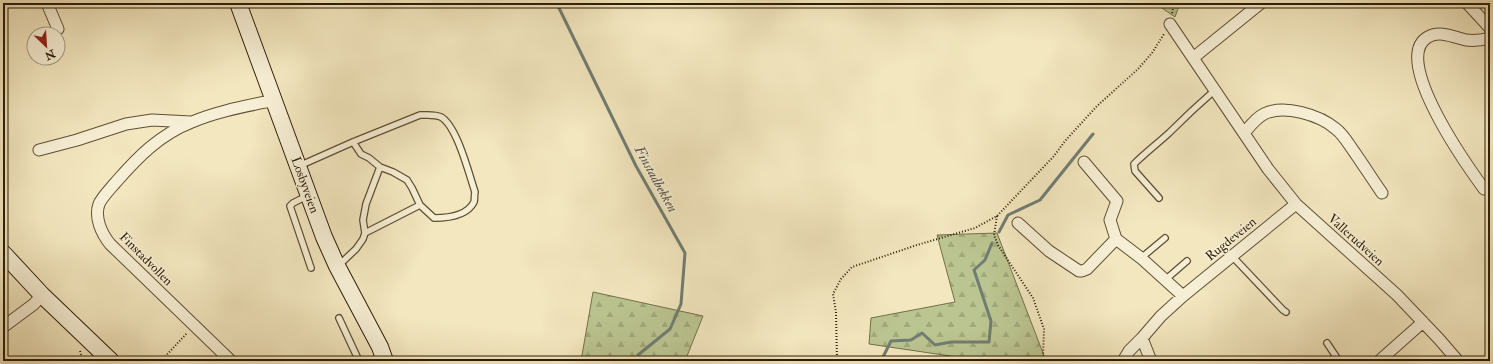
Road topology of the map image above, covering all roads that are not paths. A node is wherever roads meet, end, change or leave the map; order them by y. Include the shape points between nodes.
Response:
1 (47, 3) edge
2 (238, 3) edge
3 (1261, 3) edge
4 (1467, 3) edge
5 (1170, 24) road end
6 (57, 26) edge
7 (1490, 28) edge
8 (1490, 38) edge
9 (1193, 58) junction
10 (1215, 90) junction
11 (275, 100) junction
12 (191, 122) junction
13 (1244, 133) junction
14 (353, 142) junction
15 (38, 150) dead end
16 (1084, 162) dead end
17 (298, 166) junction
18 (380, 168) junction
19 (1484, 189) dead end
20 (1382, 193) dead end
21 (309, 195) junction
22 (1159, 198) dead end
23 (1296, 204) junction
24 (420, 205) junction
25 (1018, 223) dead end
26 (365, 233) junction
27 (1165, 238) dead end
28 (1116, 239) junction
29 (3, 254) edge
30 (1232, 256) junction
31 (1141, 258) junction
32 (1187, 261) dead end
33 (337, 266) junction
34 (311, 268) dead end
35 (1165, 280) junction
36 (42, 295) junction
37 (1183, 296) junction
38 (1286, 312) dead end
39 (339, 318) dead end
40 (1423, 322) junction
41 (3, 327) edge
42 (1142, 338) junction
43 (1327, 343) dead end
44 (382, 360) edge
45 (111, 361) edge
46 (231, 361) edge
47 (359, 361) edge
48 (1123, 361) edge
49 (1151, 361) edge
50 (1339, 361) edge
51 (1379, 361) edge
52 (1458, 361) edge

1 - 6 street
2 - 11 main road, Losbyveien
3 - 9 street
4 - 7 street
5 - 9 street, Vallerudveien
8 - 19 street via 1481,41 1467,40 1436,34 1427,37 1420,44 1417,58 1425,89 1439,121
9 - 10 street, Vallerudveien
10 - 13 street, Vallerudveien
10 - 22 lane via 1134,164 1135,171
11 - 12 street, Finstadvollen via 225,111
11 - 17 main road, Losbyveien
12 - 15 street, Finstadvollen via 152,120 126,124
12 - 46 street, Finstadvollen via 162,136 137,158 99,204 98,219 102,234 110,244
13 - 20 street via 1264,114 1277,110 1304,113 1325,122 1345,138
13 - 23 street, Vallerudveien
14 - 17 lane
14 - 18 lane via 361,154 370,158
14 - 24 lane via 420,115 432,114 448,122 455,134 475,192 474,202 469,208 447,218 434,218
16 - 28 street via 1117,201 1110,220
17 - 21 main road, Losbyveien
18 - 24 lane via 394,172 407,180
18 - 26 lane via 366,204 363,220
21 - 33 main road, Losbyveien
21 - 34 lane via 290,206
23 - 30 street, Rugdeveien
23 - 40 street, Vallerudveien via 1397,295
24 - 26 lane
25 - 28 street via 1053,254 1079,271 1087,269
26 - 33 lane via 356,249
27 - 31 lane
28 - 31 street
29 - 36 main road
30 - 37 street, Rugdeveien
30 - 38 lane
31 - 35 street
32 - 35 lane
33 - 44 main road, Losbyveien via 380,347
35 - 37 street
36 - 41 street
36 - 45 main road
37 - 42 street, Rugdeveien
39 - 47 lane
40 - 51 street
40 - 52 street, Vallerudveien
42 - 48 street, Rugdeveien
42 - 49 street
43 - 50 lane

